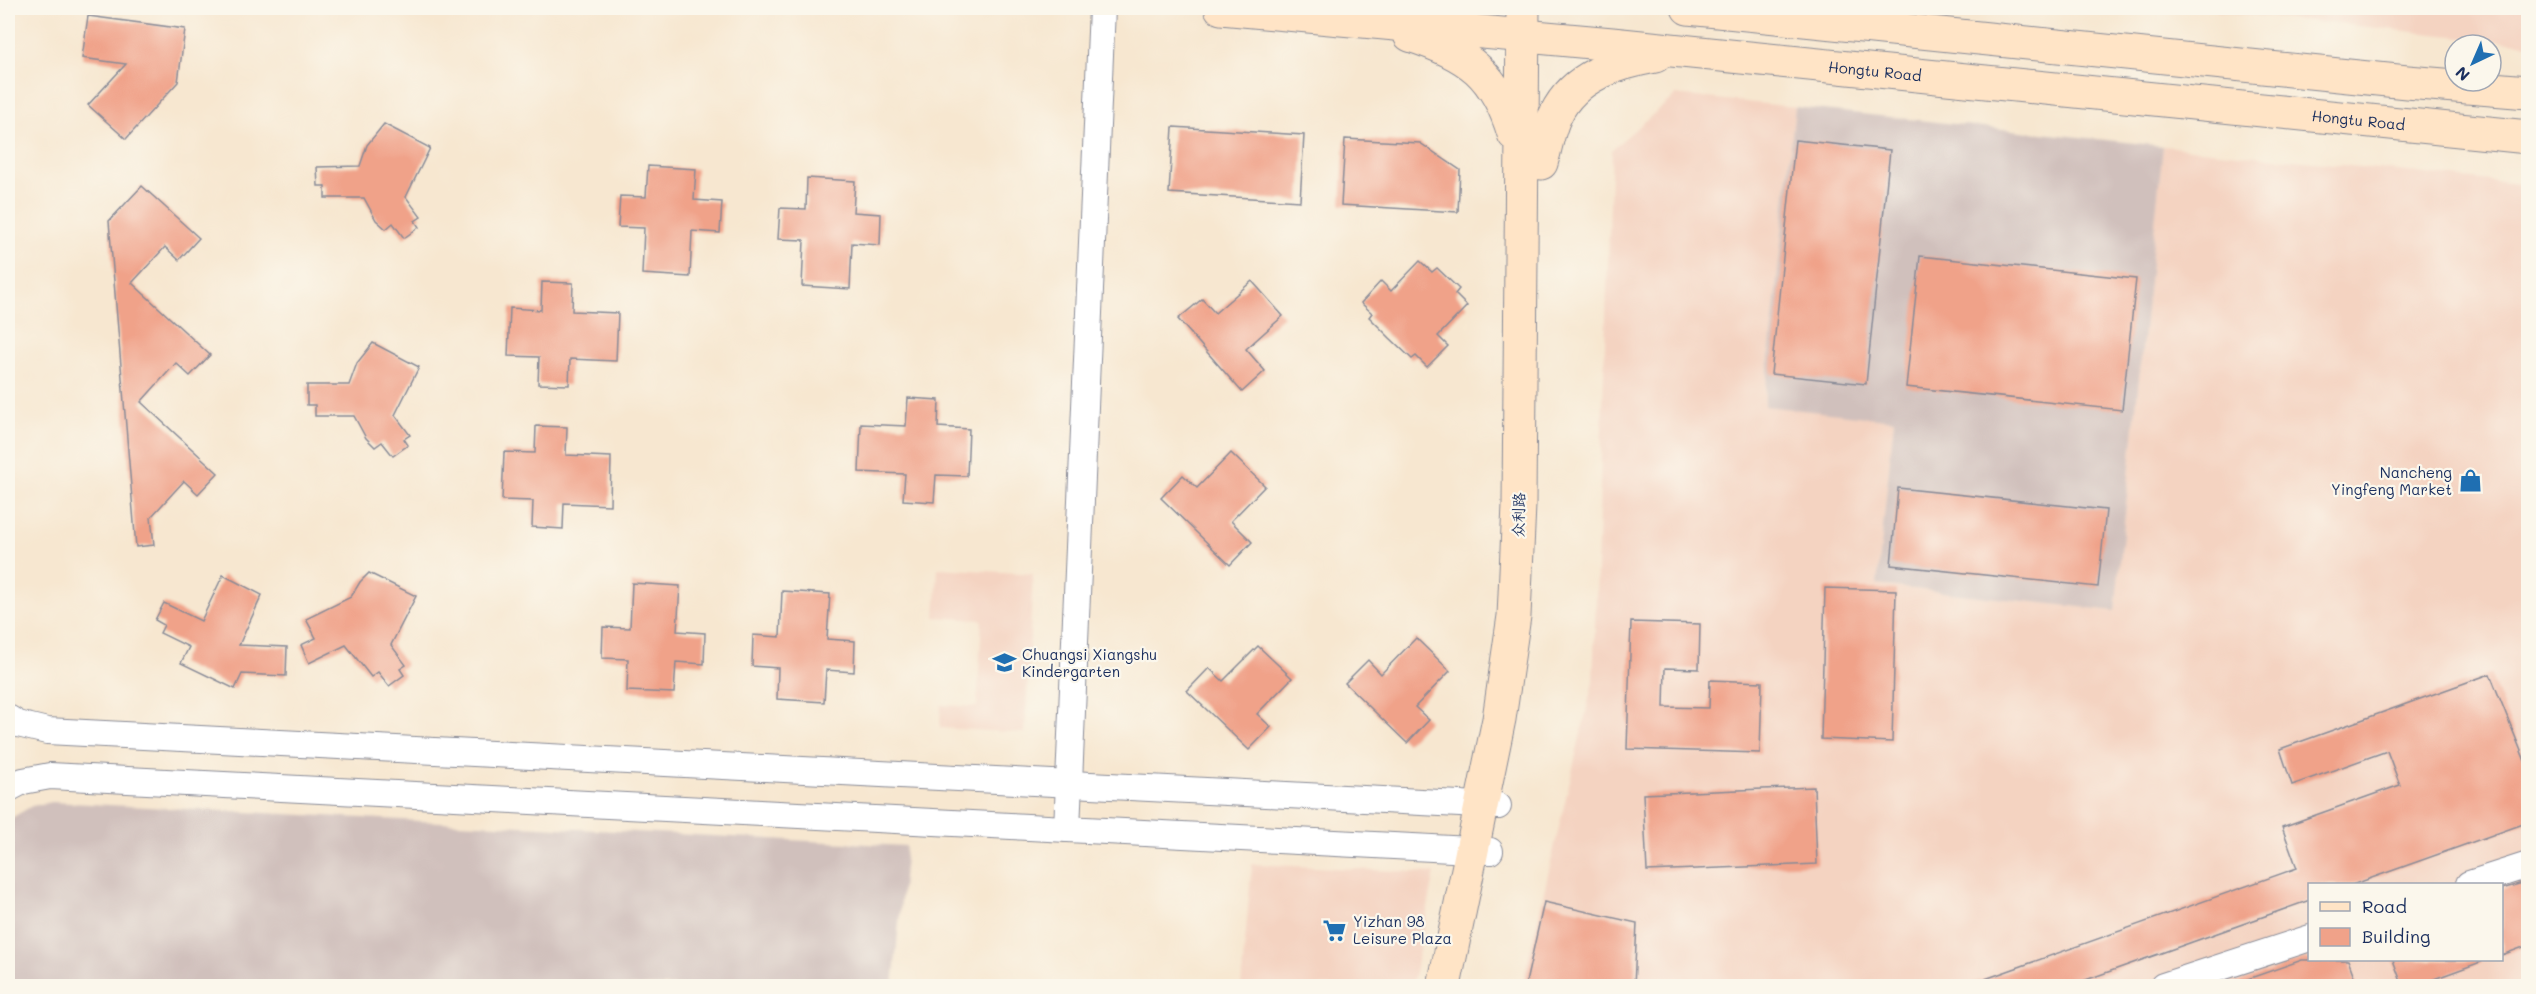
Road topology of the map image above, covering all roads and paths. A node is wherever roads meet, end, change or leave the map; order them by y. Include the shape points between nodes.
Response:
1 (1102, 8) edge
2 (1221, 8) edge
3 (1688, 8) edge
4 (1368, 22) junction
5 (1533, 22) edge
6 (1684, 52) junction
7 (2529, 92) edge
8 (2529, 137) edge
9 (1531, 160) junction
10 (8, 718) edge
11 (1069, 784) junction
12 (8, 789) edge
13 (1489, 806) junction
14 (1067, 829) junction
15 (1481, 850) junction
16 (2529, 865) edge
17 (2475, 883) edge
18 (2308, 939) edge
19 (1444, 987) edge
20 (1466, 987) edge
21 (2163, 987) edge

1 - 11 street
2 - 4 main road, Hongtu Road
3 - 7 main road
4 - 5 main road, Hongtu Road
4 - 9 main road via 1435,43 1470,62 1492,84
5 - 6 main road, Hongtu Road
5 - 9 main road, 众利路
6 - 8 main road, Hongtu Road
6 - 9 main road via 1633,60 1602,71 1573,88
9 - 13 main road, 众利路 via 1533,572 1514,720
10 - 11 street via 47,731
11 - 13 street
11 - 14 street
12 - 14 street via 23,781 50,776
13 - 15 main road, 众利路
14 - 15 street
15 - 19 main road, 众利路
15 - 20 main road, 众利路
16 - 17 street
18 - 21 street

